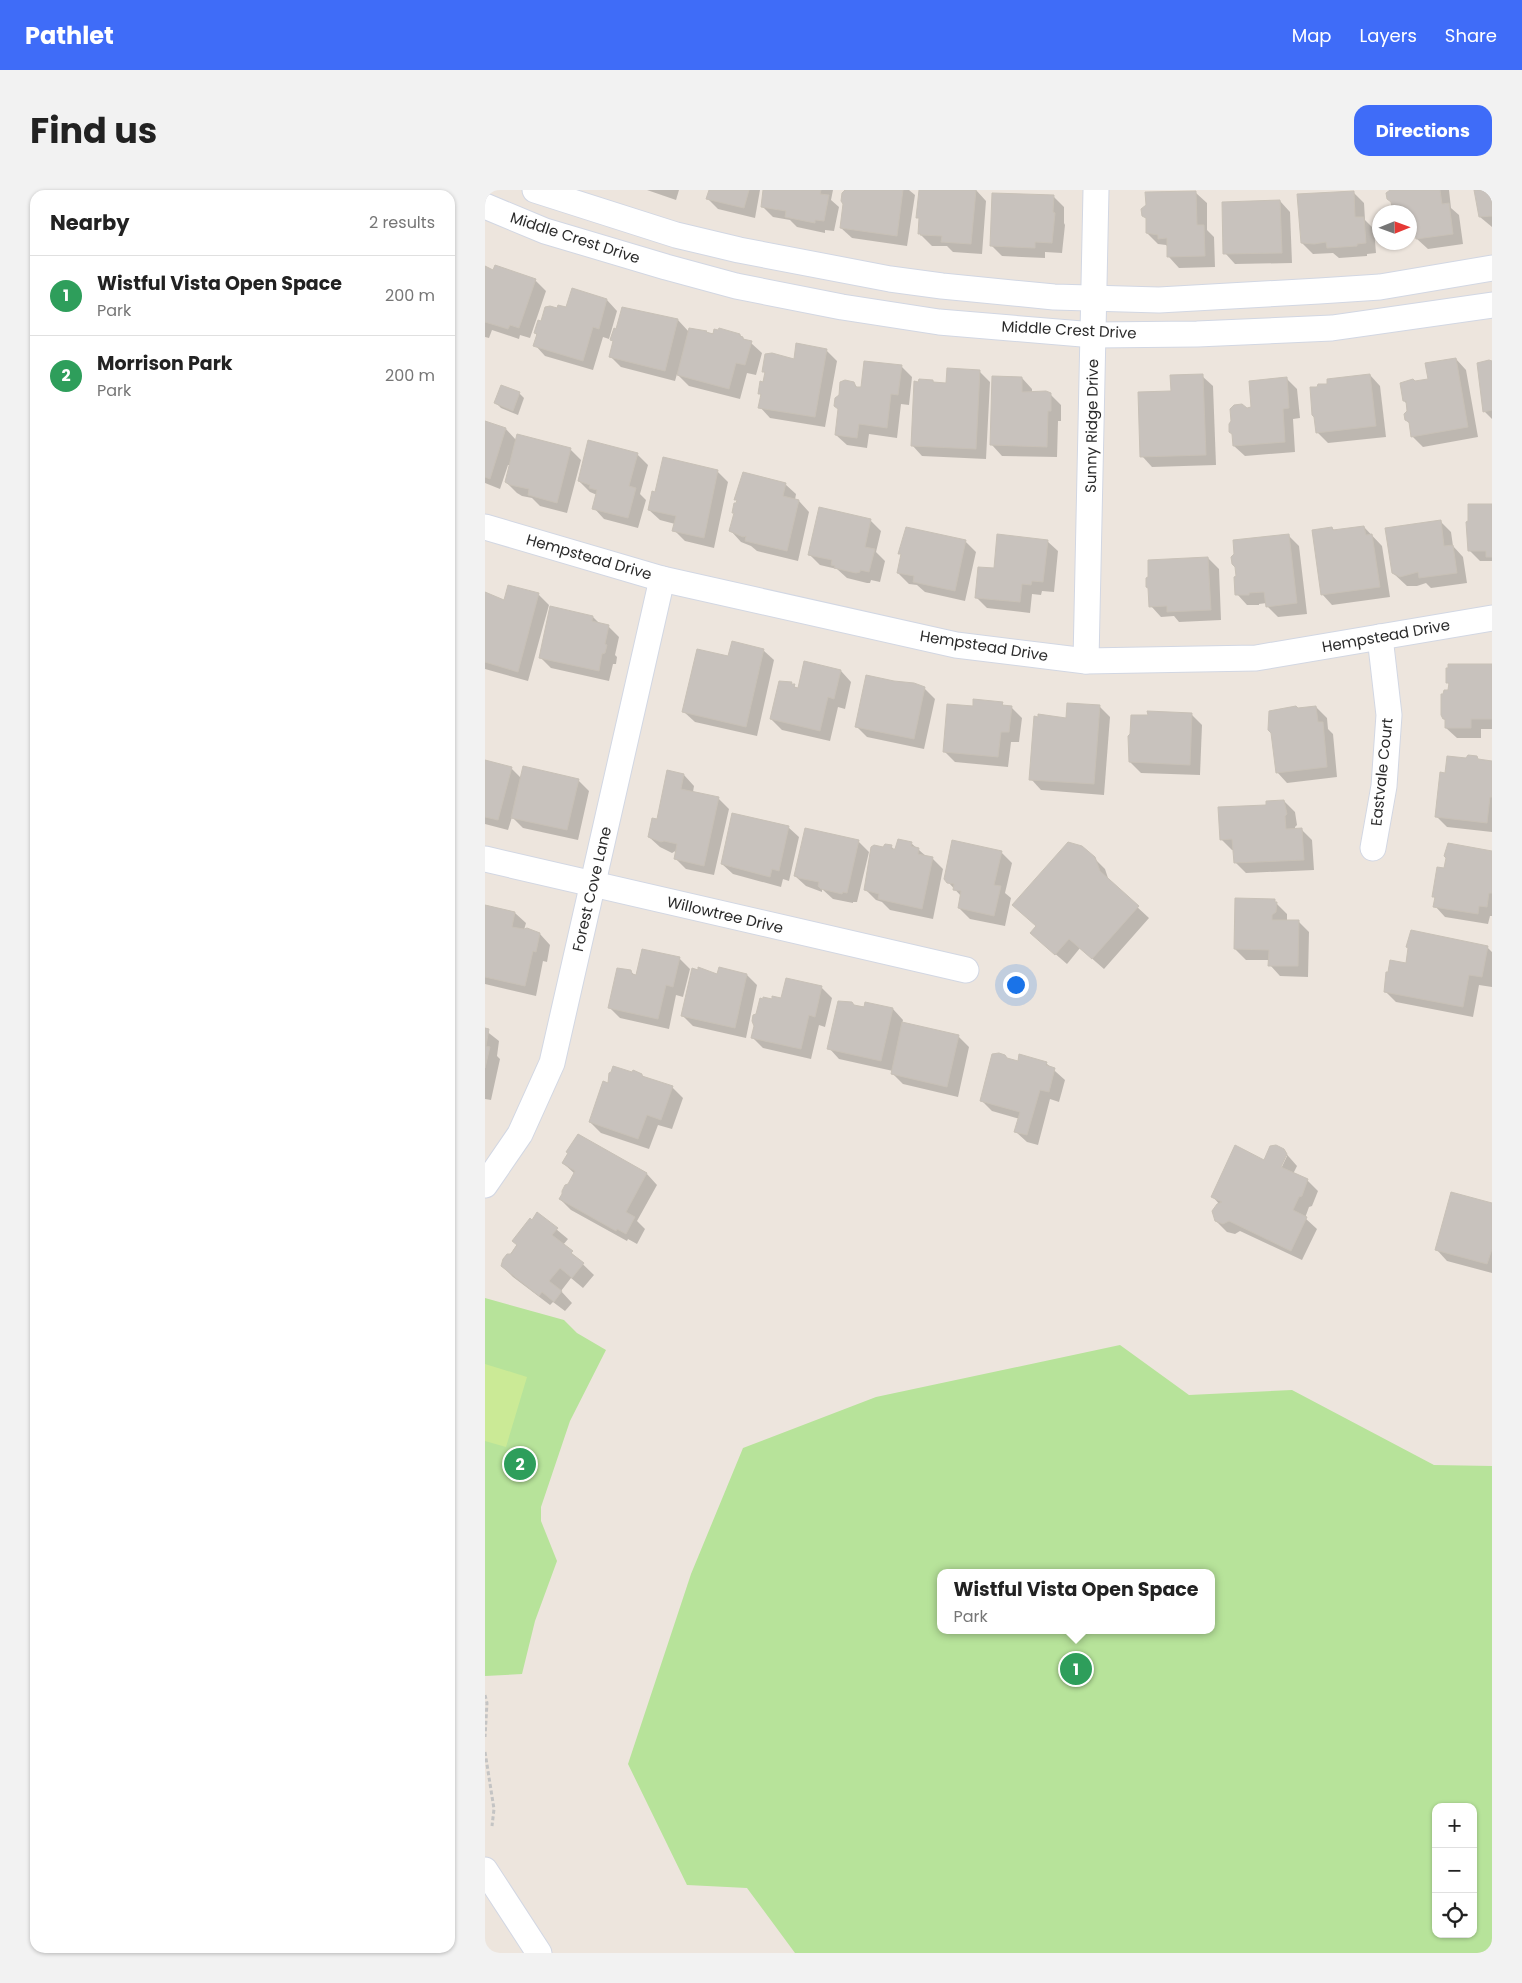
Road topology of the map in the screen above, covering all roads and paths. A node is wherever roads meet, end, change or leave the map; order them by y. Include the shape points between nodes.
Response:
1 (535, 190) edge
2 (1096, 190) edge
3 (485, 206) edge
4 (676, 235) junction
5 (665, 267) junction
6 (1481, 270) edge
7 (1095, 299) junction
8 (1484, 306) edge
9 (1094, 335) junction
10 (485, 527) edge
11 (662, 579) junction
12 (1492, 618) edge
13 (1380, 637) junction
14 (1086, 661) junction
15 (1373, 848) dead end
16 (485, 859) edge
17 (593, 885) junction
18 (966, 970) dead end
19 (485, 1185) edge
20 (485, 1695) edge
21 (485, 1737) edge
22 (485, 1752) edge
23 (492, 1826) dead end
24 (485, 1870) edge
25 (539, 1953) edge

1 - 4 street, Middle Crest Drive
2 - 7 street, Sunny Ridge Drive
3 - 5 street, Middle Crest Drive via 545,230
4 - 5 street
4 - 7 street, Middle Crest Drive via 890,279 1017,294
5 - 9 street, Middle Crest Drive via 737,286 862,310 939,322
6 - 7 street, Middle Crest Drive via 1380,287 1159,300
6 - 8 street, Middle Crest Drive
7 - 9 street, Sunny Ridge Drive
8 - 9 street, Middle Crest Drive via 1332,328
9 - 14 street, Sunny Ridge Drive
10 - 11 street, Hempstead Drive
11 - 14 street, Hempstead Drive via 956,644
11 - 17 street, Forest Cove Lane
12 - 13 street, Hempstead Drive
13 - 14 street, Hempstead Drive via 1256,658
13 - 15 street, Eastvale Court via 1389,715 1384,786
16 - 17 street, Willowtree Drive
17 - 18 street, Willowtree Drive
17 - 19 street, Forest Cove Lane via 552,1062 520,1134
20 - 21 path
22 - 23 path via 494,1808
24 - 25 street

